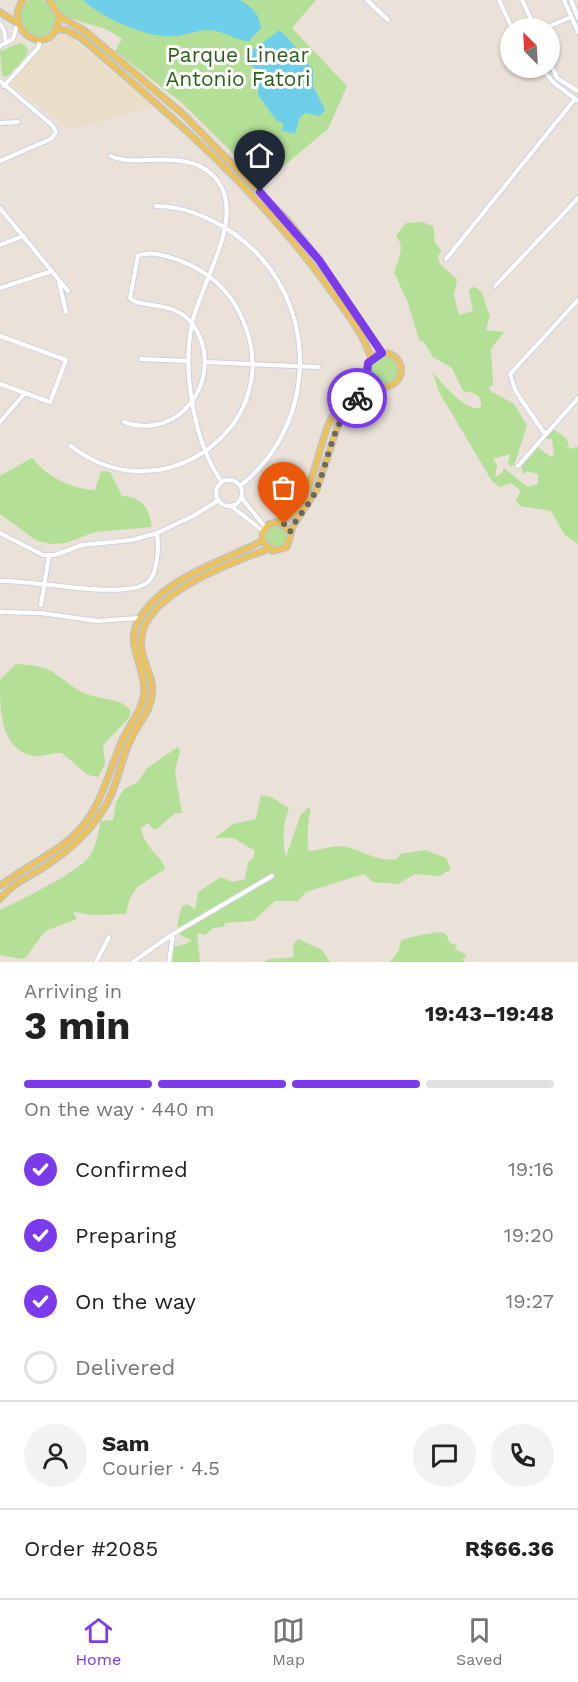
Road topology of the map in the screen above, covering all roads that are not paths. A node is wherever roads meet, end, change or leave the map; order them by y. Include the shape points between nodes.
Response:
1 (23, 0) edge
2 (50, 0) edge
3 (367, 0) edge
4 (499, 0) edge
5 (522, 0) edge
6 (564, 0) edge
7 (571, 0) edge
8 (0, 13) edge
9 (58, 16) junction
10 (571, 17) junction
11 (507, 18) edge
12 (530, 18) edge
13 (578, 18) edge
14 (388, 20) dead end
15 (560, 22) edge
16 (0, 24) edge
17 (15, 24) junction
18 (56, 29) junction
19 (578, 32) edge
20 (40, 40) junction
21 (6, 43) junction
22 (0, 46) edge
23 (550, 78) edge
24 (557, 78) edge
25 (0, 81) edge
26 (4, 86) junction
27 (578, 91) edge
28 (576, 100) edge
29 (18, 122) dead end
30 (0, 123) edge
31 (111, 156) dead end
32 (0, 161) edge
33 (578, 198) edge
34 (156, 206) dead end
35 (0, 208) edge
36 (226, 229) junction
37 (24, 236) junction
38 (0, 245) edge
39 (446, 259) dead end
40 (52, 271) junction
41 (207, 275) junction
42 (58, 278) junction
43 (495, 286) dead end
44 (0, 288) edge
45 (68, 291) dead end
46 (578, 300) edge
47 (66, 312) dead end
48 (192, 323) junction
49 (0, 336) edge
50 (382, 353) junction
51 (371, 358) junction
52 (141, 359) dead end
53 (188, 361) junction
54 (206, 362) junction
55 (253, 364) junction
56 (301, 366) junction
57 (318, 367) dead end
58 (367, 375) junction
59 (0, 384) edge
60 (374, 385) junction
61 (25, 393) junction
62 (578, 398) edge
63 (193, 402) junction
64 (0, 422) edge
65 (124, 422) dead end
66 (545, 434) junction
67 (71, 446) dead end
68 (206, 451) junction
69 (518, 466) dead end
70 (222, 482) junction
71 (240, 486) junction
72 (241, 497) junction
73 (219, 500) junction
74 (231, 505) junction
75 (279, 522) junction
76 (264, 529) junction
77 (290, 532) junction
78 (0, 533) edge
79 (157, 533) junction
80 (262, 541) junction
81 (268, 549) junction
82 (49, 556) junction
83 (0, 581) edge
84 (45, 583) junction
85 (41, 604) dead end
86 (0, 612) edge
87 (139, 618) junction
88 (272, 876) dead end
89 (0, 886) edge
90 (0, 898) edge
91 (173, 934) junction
92 (109, 937) dead end
93 (96, 962) edge
94 (133, 962) edge
95 (169, 962) edge

1 - 17 main road via 17,6
2 - 9 main road
3 - 14 street
4 - 11 street
5 - 12 street
6 - 10 street
7 - 13 street
8 - 17 main road
9 - 18 main road
9 - 50 main road via 86,31 184,115 253,184 319,260
10 - 15 street
10 - 19 street
16 - 21 street via 7,36
17 - 20 main road via 26,38
17 - 21 street via 13,39
18 - 20 main road
18 - 51 main road via 81,38 179,121 284,229 340,304
20 - 26 street via 38,48
21 - 22 street
23 - 28 street
24 - 27 street
25 - 26 street
26 - 32 street via 56,132 51,138
28 - 39 street
29 - 30 street
31 - 36 street via 175,160 206,169 225,200
33 - 43 street
34 - 36 street via 195,214
35 - 37 street
36 - 41 street
36 - 56 street via 264,262 285,293 296,325
37 - 38 street
37 - 40 street
40 - 42 street
40 - 44 street
41 - 48 street
41 - 48 street via 170,258 144,254 136,259 131,300 172,309
41 - 55 street via 225,291 240,313
42 - 45 street
42 - 47 street
46 - 66 street via 510,374 512,385
48 - 53 street
48 - 54 street
49 - 61 street via 66,360 50,402
50 - 51 main road
50 - 60 main road via 398,359 400,377 392,386
51 - 58 main road
52 - 53 street
53 - 63 street
54 - 55 street
54 - 63 street via 202,385
55 - 56 street
55 - 68 street via 249,392 238,417
56 - 57 street
56 - 71 street via 295,409 284,436 264,464
58 - 60 main road
58 - 75 main road via 332,418 310,486 299,506 289,519
59 - 61 street
60 - 77 main road via 339,422 317,489
61 - 64 street
62 - 66 street
63 - 65 street via 172,418 156,424
63 - 68 street
66 - 69 street
67 - 68 street via 96,462 138,472 180,465
68 - 70 street
70 - 71 street via 234,481
70 - 73 street via 216,492
71 - 72 street
72 - 74 street
72 - 76 street
73 - 74 street
73 - 79 street
74 - 76 street
75 - 76 main road
75 - 77 main road
76 - 80 main road
77 - 81 main road via 287,547 278,551
78 - 82 street
79 - 82 street via 82,545
79 - 84 street via 154,569 145,584 116,590
80 - 81 main road
80 - 87 main road via 173,584
81 - 90 main road via 185,587 152,614 141,644 152,699 127,746 112,796 81,838
82 - 84 street
83 - 84 street
84 - 85 street
86 - 87 street via 98,621
87 - 89 main road via 133,644 145,683 144,699 121,743 99,803 63,845
88 - 91 street
91 - 94 street
91 - 95 street
92 - 93 street

